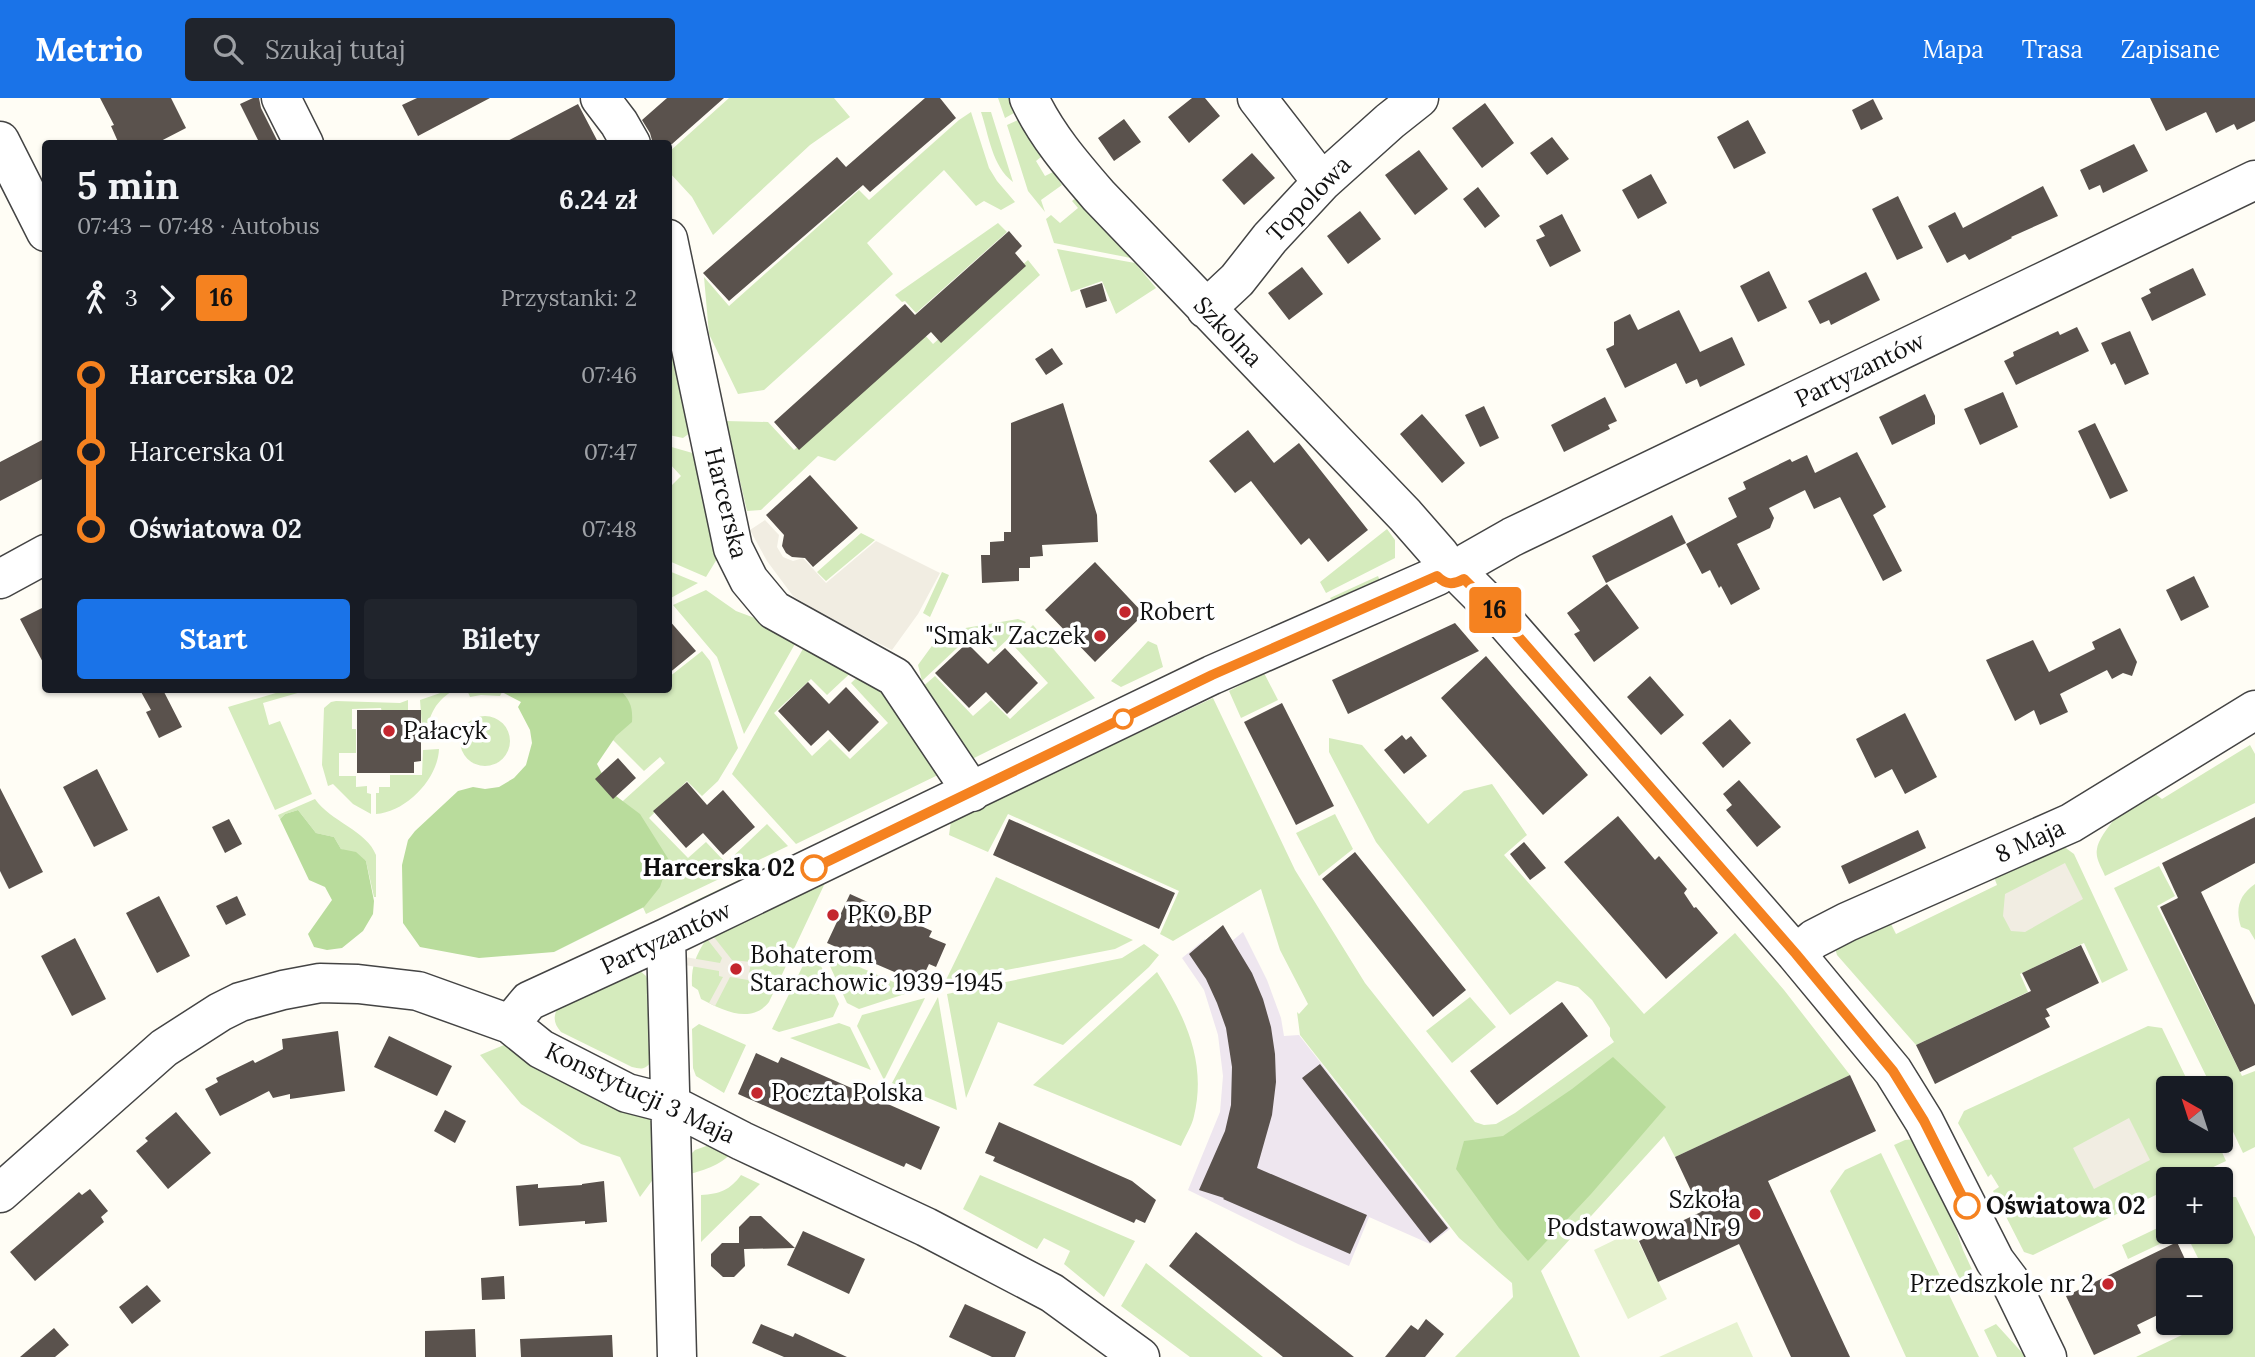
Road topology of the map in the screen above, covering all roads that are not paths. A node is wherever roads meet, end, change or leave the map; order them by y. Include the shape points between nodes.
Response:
1 (281, 98) edge
2 (600, 98) edge
3 (1029, 98) edge
4 (1257, 98) edge
5 (1419, 98) edge
6 (302, 140) edge
7 (629, 140) edge
8 (0, 141) edge
9 (2255, 180) edge
10 (1322, 182) junction
11 (42, 224) edge
12 (672, 258) edge
13 (1206, 309) junction
14 (42, 556) edge
15 (1452, 568) junction
16 (0, 579) edge
17 (2255, 710) edge
18 (972, 792) junction
19 (666, 938) junction
20 (1796, 954) junction
21 (510, 1024) junction
22 (670, 1104) junction
23 (0, 1193) edge
24 (677, 1357) edge
25 (1140, 1357) edge
26 (2047, 1357) edge

1 - 6 street
2 - 7 street
3 - 13 street, Szkolna via 1070,163
4 - 10 street
5 - 10 street, Topolowa
8 - 11 street
9 - 15 street, Partyzantów
10 - 13 street, Topolowa
12 - 18 street, Harcerska via 733,548 749,580 774,610 895,677
13 - 15 street, Szkolna
14 - 16 street
15 - 18 street, Partyzantów via 1212,675
15 - 20 street, Szkolna via 1496,611
17 - 20 street, 8 Maja via 2071,823 1847,922
18 - 19 street, Partyzantów
19 - 21 street, Partyzantów via 529,1001
19 - 22 street
20 - 26 street, Szkolna via 1893,1071 1924,1121
21 - 22 street, Konstytucji 3 Maja via 541,1049 627,1093
21 - 23 street, Konstytucji 3 Maja via 418,991 358,984 309,985 240,1002 164,1048
22 - 24 street
22 - 25 street, Konstytucji 3 Maja via 1041,1287

